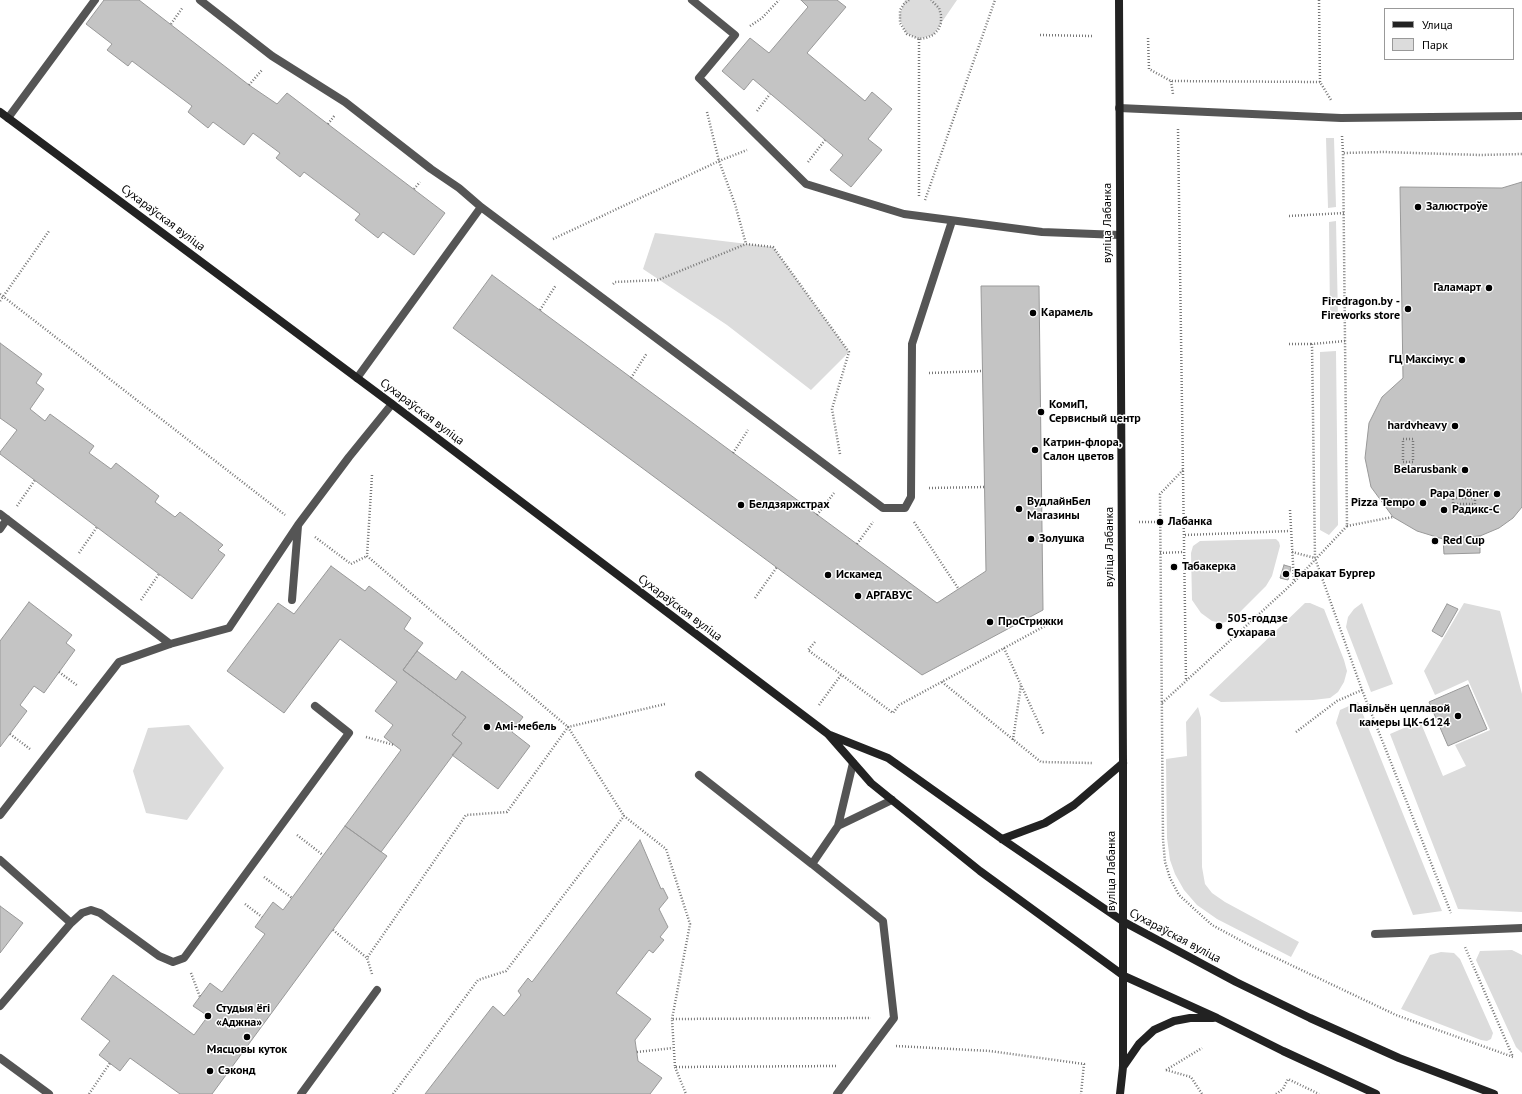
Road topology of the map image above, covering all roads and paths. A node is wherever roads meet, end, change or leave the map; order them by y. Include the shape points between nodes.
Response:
1 (96, 0) edge
2 (200, 0) edge
3 (692, 0) edge
4 (779, 0) edge
5 (909, 0) edge
6 (931, 0) edge
7 (995, 0) edge
8 (1119, 0) edge
9 (1319, 0) edge
10 (184, 6) dead end
11 (171, 24) dead end
12 (735, 35) junction
13 (1040, 35) dead end
14 (1092, 36) dead end
15 (1148, 38) dead end
16 (919, 39) junction
17 (1171, 80) junction
18 (1320, 82) junction
19 (706, 108) dead end
20 (1119, 108) junction
21 (1176, 110) junction
22 (0, 112) edge
23 (1522, 116) edge
24 (8, 118) junction
25 (1341, 118) junction
26 (825, 140) dead end
27 (764, 143) junction
28 (1343, 153) junction
29 (1522, 154) edge
30 (719, 161) junction
31 (797, 176) junction
32 (481, 207) junction
33 (1344, 214) junction
34 (1289, 216) dead end
35 (919, 217) junction
36 (952, 221) junction
37 (49, 231) dead end
38 (1120, 235) junction
39 (746, 244) junction
40 (536, 247) junction
41 (566, 270) junction
42 (0, 294) edge
43 (4, 296) junction
44 (604, 298) junction
45 (0, 301) edge
46 (540, 310) dead end
47 (657, 338) junction
48 (1345, 342) junction
49 (1289, 344) dead end
50 (1312, 344) junction
51 (983, 372) dead end
52 (912, 373) junction
53 (358, 378) junction
54 (631, 378) dead end
55 (392, 404) junction
56 (759, 415) junction
57 (733, 452) dead end
58 (1413, 456) joint
59 (1183, 470) junction
60 (372, 475) dead end
61 (844, 478) junction
62 (35, 480) dead end
63 (985, 487) dead end
64 (911, 488) junction
65 (1475, 504) joint
66 (883, 508) junction
67 (905, 508) junction
68 (1290, 510) dead end
69 (0, 514) edge
70 (817, 515) dead end
71 (1393, 517) dead end
72 (7, 519) junction
73 (298, 525) junction
74 (1347, 526) junction
75 (98, 528) dead end
76 (0, 529) edge
77 (1290, 531) junction
78 (1185, 535) junction
79 (857, 544) dead end
80 (1184, 552) junction
81 (1292, 552) junction
82 (1160, 553) junction
83 (367, 556) junction
84 (1315, 558) junction
85 (70, 567) junction
86 (777, 567) dead end
87 (159, 574) dead end
88 (1294, 582) junction
89 (958, 588) dead end
90 (755, 598) dead end
91 (292, 600) dead end
92 (131, 614) junction
93 (1056, 620) dead end
94 (814, 642) dead end
95 (170, 644) junction
96 (1004, 648) junction
97 (59, 672) dead end
98 (841, 675) junction
99 (1186, 681) junction
100 (942, 682) junction
101 (1021, 685) junction
102 (1362, 690) junction
103 (92, 697) junction
104 (665, 704) dead end
105 (1162, 704) junction
106 (315, 706) dead end
107 (808, 719) junction
108 (568, 727) junction
109 (1296, 732) dead end
110 (350, 733) junction
111 (10, 734) dead end
112 (828, 734) junction
113 (1044, 735) dead end
114 (1013, 740) junction
115 (394, 745) dead end
116 (44, 759) junction
117 (853, 763) junction
118 (1092, 763) dead end
119 (1123, 763) junction
120 (699, 775) dead end
121 (892, 800) junction
122 (0, 815) edge
123 (624, 816) junction
124 (282, 824) junction
125 (838, 826) junction
126 (1002, 839) junction
127 (323, 855) dead end
128 (0, 860) edge
129 (812, 864) junction
130 (251, 868) junction
131 (292, 898) dead end
132 (1124, 922) junction
133 (71, 923) junction
134 (1522, 928) edge
135 (333, 930) dead end
136 (1457, 930) junction
137 (1375, 934) dead end
138 (184, 958) junction
139 (367, 958) junction
140 (1124, 976) junction
141 (377, 990) joint
142 (200, 997) dead end
143 (0, 1006) edge
144 (894, 1018) junction
145 (1217, 1018) junction
146 (672, 1019) junction
147 (875, 1044) junction
148 (673, 1048) junction
149 (1202, 1048) dead end
150 (637, 1052) dead end
151 (0, 1058) edge
152 (110, 1064) dead end
153 (675, 1066) junction
154 (858, 1066) junction
155 (1123, 1067) junction
156 (48, 1094) edge
157 (89, 1094) edge
158 (301, 1094) edge
159 (393, 1094) edge
160 (686, 1094) edge
161 (837, 1094) edge
162 (1081, 1094) edge
163 (1120, 1094) edge
164 (1202, 1094) edge
165 (1276, 1094) edge
166 (1319, 1094) edge
167 (1376, 1094) edge
168 (1494, 1094) edge

1 - 24 lane
2 - 32 lane via 272,56 345,102
3 - 12 lane
4 - 12 path via 762,18
5 - 16 path via 900,10 900,23 907,34
6 - 16 path via 939,8 941,23 933,34
7 - 35 path
8 - 20 main road, вуліца Лабанка
9 - 18 path
10 - 11 path
12 - 27 lane via 699,78
13 - 14 path
15 - 17 path via 1149,69
16 - 35 path
17 - 18 path
17 - 21 path
18 - 25 path
19 - 30 path
20 - 21 lane
20 - 38 main road, вуліца Лабанка
21 - 25 lane
21 - 59 path
22 - 24 main road, Сухараўская вуліца
23 - 25 lane
24 - 53 main road, Сухараўская вуліца
25 - 28 path
26 - 31 path
27 - 30 path
27 - 31 lane
28 - 29 path
28 - 33 path
30 - 39 path
30 - 40 path
31 - 35 lane via 806,184
32 - 40 lane
32 - 53 lane
33 - 34 path
33 - 48 path
35 - 36 lane
36 - 38 lane via 1042,232
36 - 52 lane via 912,344
37 - 43 path
38 - 119 main road, вуліца Лабанка
39 - 44 path via 658,280 615,282
39 - 61 path via 773,247 849,352 832,409
40 - 41 lane
41 - 44 lane
41 - 46 path
42 - 43 path
43 - 45 path
43 - 73 path
44 - 47 lane
47 - 54 path
47 - 56 lane
48 - 50 path
48 - 74 path
49 - 50 path
50 - 84 path
51 - 52 path
52 - 64 lane
53 - 55 main road, Сухараўская вуліца
55 - 73 lane
55 - 107 main road, Сухараўская вуліца
56 - 57 path
56 - 61 lane
58 - 58 path via 1413,439 1403,439 1403,462 1413,462
59 - 78 path
59 - 82 path via 1160,494
60 - 83 path
61 - 66 lane
61 - 70 path
62 - 72 path
63 - 64 path
64 - 67 lane via 911,497
65 - 65 path via 1475,498 1453,498 1453,504
66 - 67 lane
66 - 79 path
67 - 89 path
68 - 77 path
69 - 72 lane
71 - 74 path
72 - 76 lane
72 - 85 lane
73 - 83 path via 351,564
73 - 91 lane
73 - 95 lane via 229,628
74 - 84 path
75 - 85 path
77 - 78 path
77 - 81 path
78 - 80 path
80 - 82 path
80 - 99 path
81 - 84 path
81 - 88 path
82 - 105 path
83 - 108 path
84 - 88 path
84 - 102 path
85 - 92 lane
86 - 90 path
87 - 92 path
88 - 99 path
92 - 95 lane
93 - 96 path
94 - 98 path via 808,650
95 - 103 lane via 119,662
96 - 100 path
96 - 101 path
97 - 103 path
98 - 100 path via 893,713 899,705
98 - 107 path
99 - 105 path
100 - 114 path
101 - 113 path
101 - 114 path
102 - 109 path via 1337,701
102 - 136 path
103 - 116 lane
104 - 108 path
105 - 136 path via 1162,839 1165,862 1179,895 1212,925 1396,1015 1513,1057
106 - 110 lane
107 - 112 main road, Сухараўская вуліца
108 - 123 path
108 - 139 path via 507,812 466,814
110 - 115 path
110 - 124 lane
111 - 116 path
112 - 117 main road, Сухараўская вуліца
112 - 126 main road, Сухараўская вуліца via 888,758
114 - 118 path via 1041,762
116 - 122 lane
117 - 121 main road, Сухараўская вуліца via 871,783
117 - 125 lane
119 - 126 main road via 1074,805 1045,822
119 - 132 main road, вуліца Лабанка
120 - 129 lane
121 - 125 lane
121 - 140 main road, Сухараўская вуліца via 980,871
123 - 146 path via 666,849 690,924
123 - 159 path via 506,971 478,980
124 - 127 path
124 - 130 lane
125 - 129 lane
126 - 132 main road, Сухараўская вуліца
128 - 133 lane
129 - 144 lane via 883,921
130 - 131 path
130 - 138 lane
132 - 140 main road, вуліца Лабанка
132 - 168 main road, Сухараўская вуліца via 1310,1018 1399,1058
133 - 138 lane via 82,913 91,910 100,913 159,956 173,962
133 - 143 lane
134 - 136 lane
135 - 139 path
136 - 137 lane
138 - 142 path
139 - 141 path
140 - 145 main road, Сухараўская вуліца
140 - 155 main road, вуліца Лабанка
141 - 158 lane
144 - 146 path
144 - 147 lane
145 - 155 main road via 1174,1021 1154,1030 1139,1044
145 - 167 main road, Сухараўская вуліца
146 - 148 path
147 - 154 lane
147 - 162 path via 990,1051 1084,1064
148 - 150 path
148 - 153 path
149 - 164 path via 1166,1070 1191,1078
151 - 156 lane
152 - 157 path
153 - 154 path
153 - 160 path
154 - 161 lane
155 - 163 main road, вуліца Лабанка
165 - 166 path via 1283,1089 1288,1079

